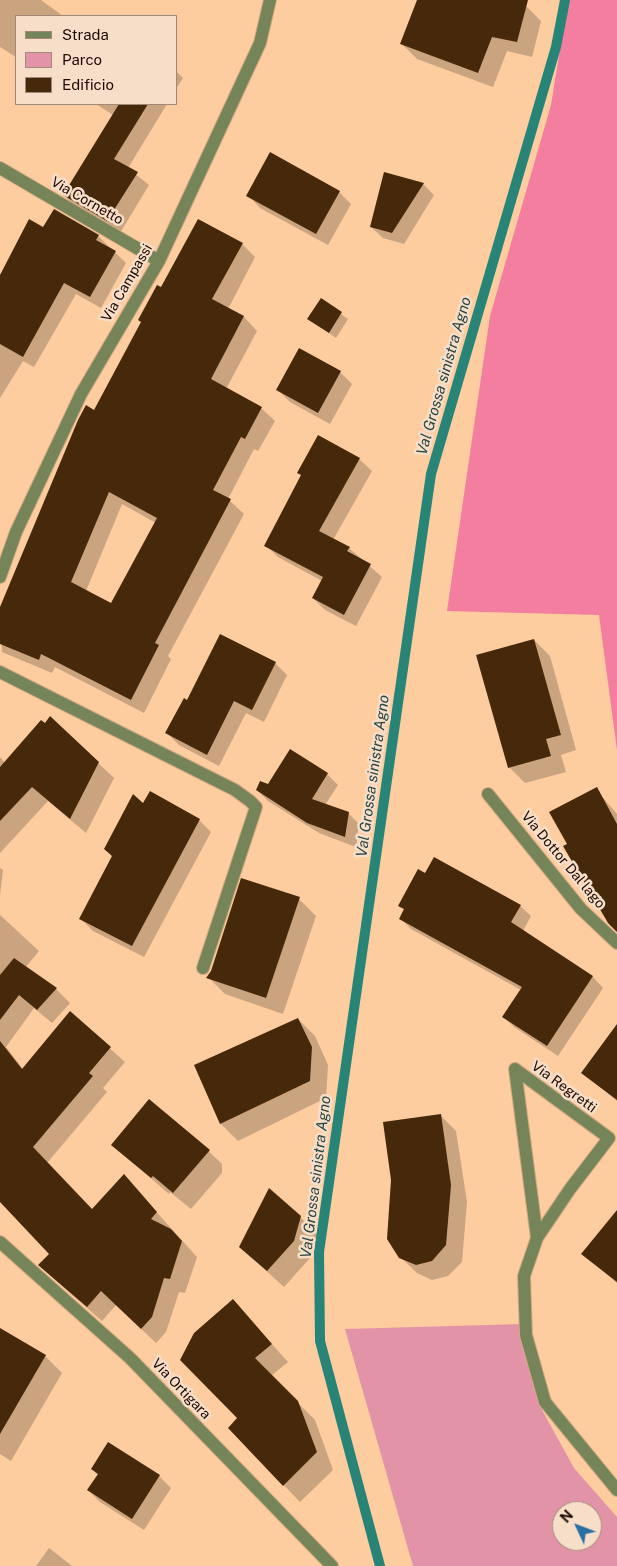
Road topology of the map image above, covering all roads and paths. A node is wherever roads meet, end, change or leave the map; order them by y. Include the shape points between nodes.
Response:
1 (270, 0) edge
2 (0, 168) edge
3 (159, 261) junction
4 (0, 577) edge
5 (0, 672) edge
6 (488, 794) dead end
7 (617, 943) edge
8 (203, 968) dead end
9 (537, 1238) junction
10 (0, 1242) edge
11 (617, 1490) edge
12 (332, 1566) edge

1 - 3 street, Via Campassi via 260,43
2 - 3 street, Via Cornetto
3 - 4 street, Via Campassi via 81,394 16,532
5 - 8 street via 235,790 256,807
6 - 7 street, Via Dottor Dal lago via 581,909
9 - 9 street, Via Regretti via 609,1138 515,1069
9 - 11 street, Via Regretti via 524,1276 526,1334 545,1402
10 - 12 street, Via Ortigara via 130,1358

